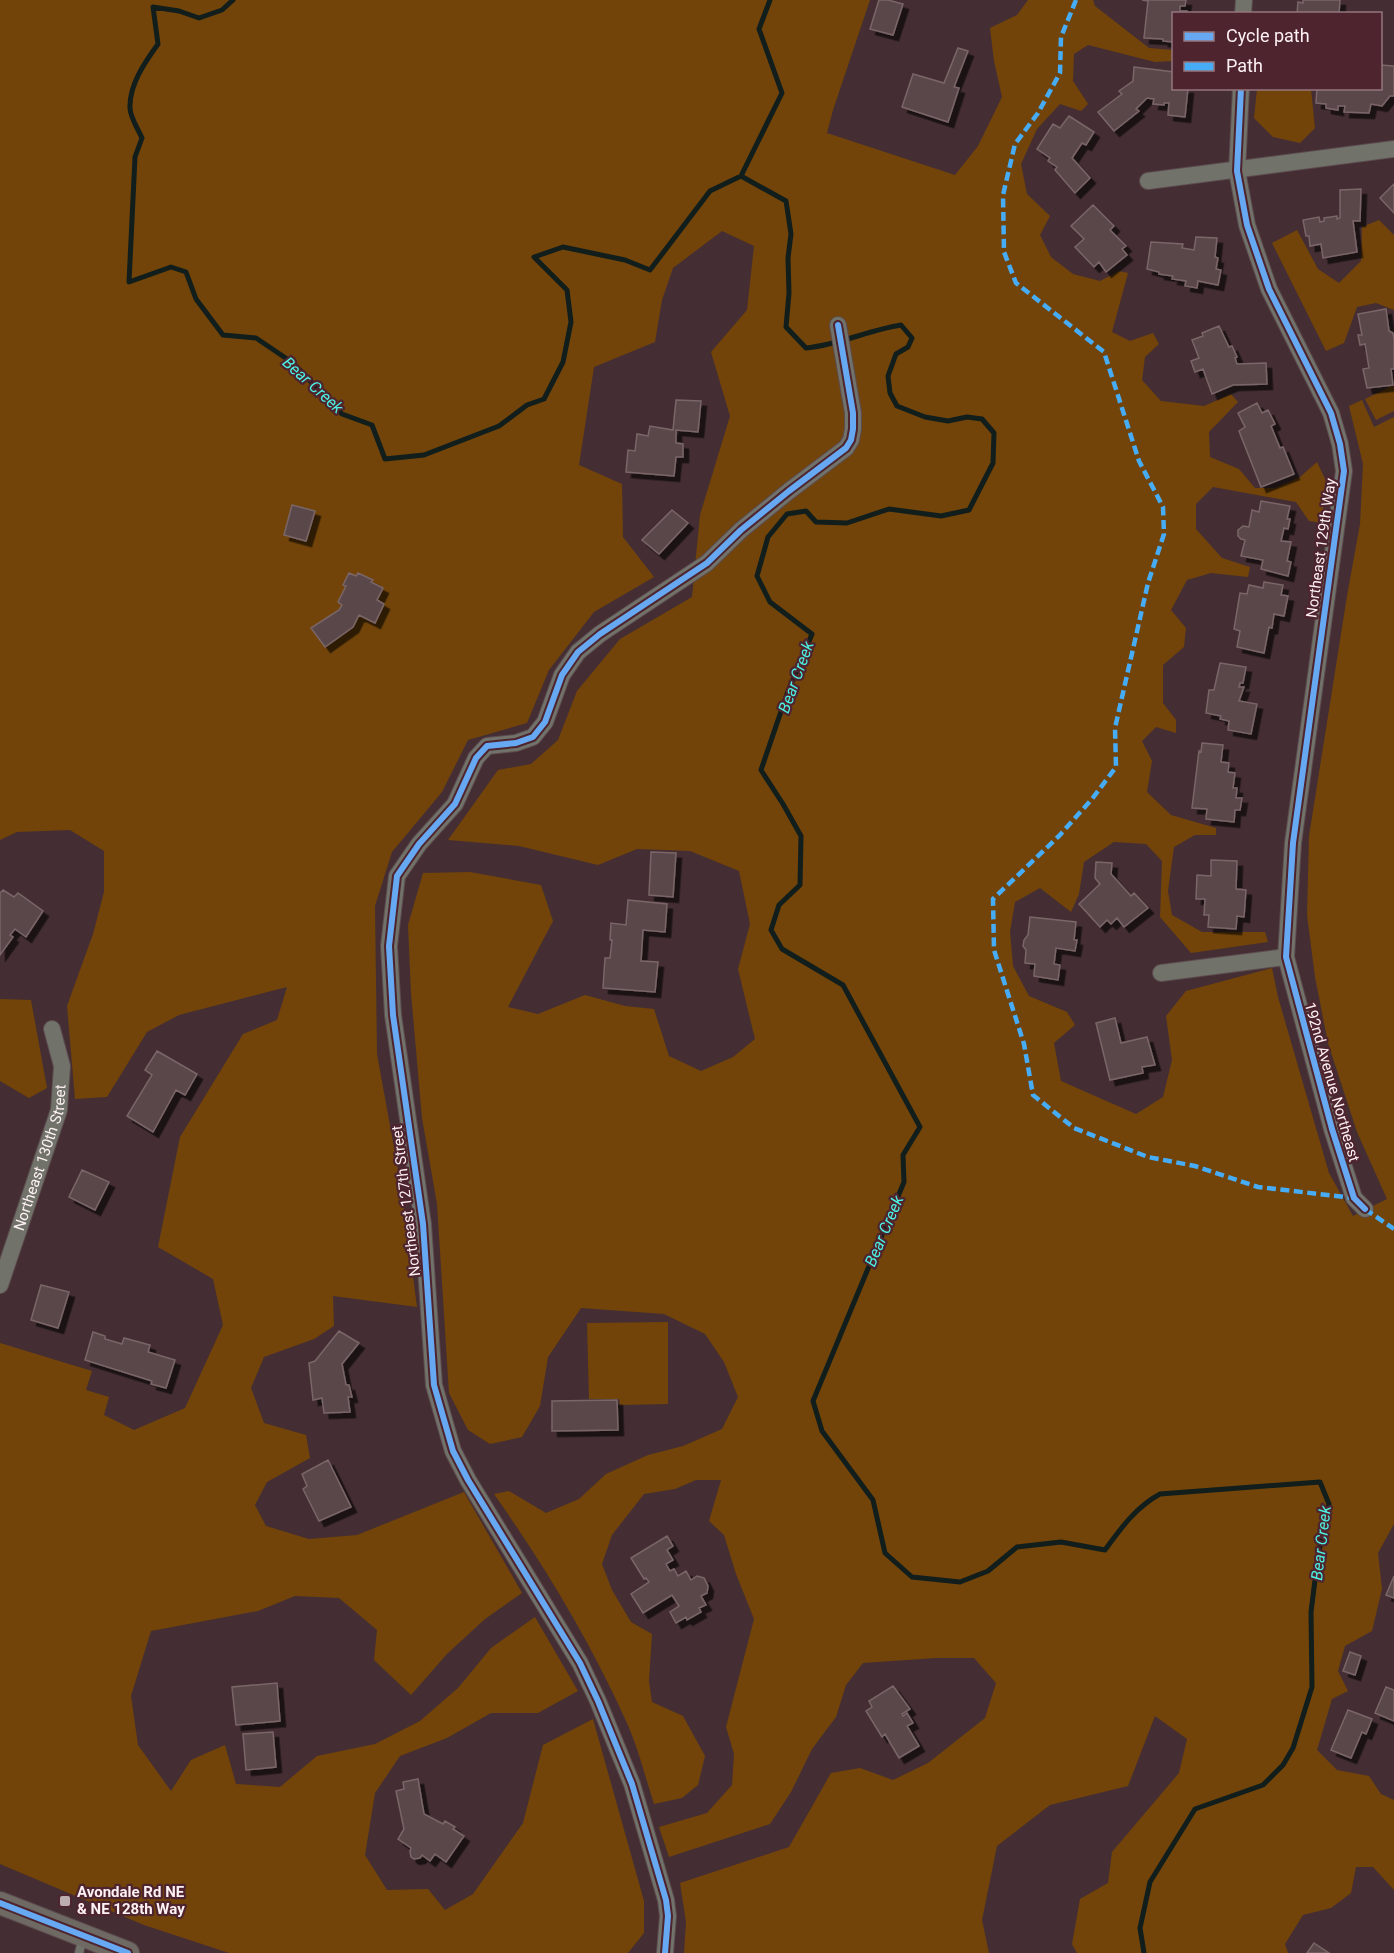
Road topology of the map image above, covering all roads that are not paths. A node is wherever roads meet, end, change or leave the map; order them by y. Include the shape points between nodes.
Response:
1 (1241, 90) edge
2 (1394, 148) edge
3 (1237, 171) junction
4 (1148, 181) dead end
5 (837, 325) dead end
6 (1286, 957) junction
7 (1161, 973) dead end
8 (52, 1029) dead end
9 (1365, 1209) dead end
10 (0, 1285) edge
11 (0, 1903) edge
12 (666, 1935) junction
13 (81, 1945) edge
14 (128, 1953) edge
15 (651, 1953) edge
16 (664, 1953) edge

1 - 3 street, Northeast 129th Way
2 - 3 street
3 - 4 street
3 - 6 street, Northeast 129th Way via 1247,225 1265,278 1331,413 1344,471 1293,843
5 - 12 street, Northeast 127th Street via 853,412 851,440 846,448 789,491 707,563 578,652 562,675 545,722 533,737 487,746 476,758 455,804 397,876 389,946 393,1015 423,1224 434,1385 453,1451 468,1480 580,1663 598,1701 632,1784 660,1875 668,1916
6 - 7 street
6 - 9 street, 192nd Avenue Northeast via 1332,1129 1354,1198
8 - 10 street, Northeast 130th Street via 62,1066 59,1110
11 - 13 main road
12 - 15 street
12 - 16 street, Northeast 127th Street
13 - 14 main road

